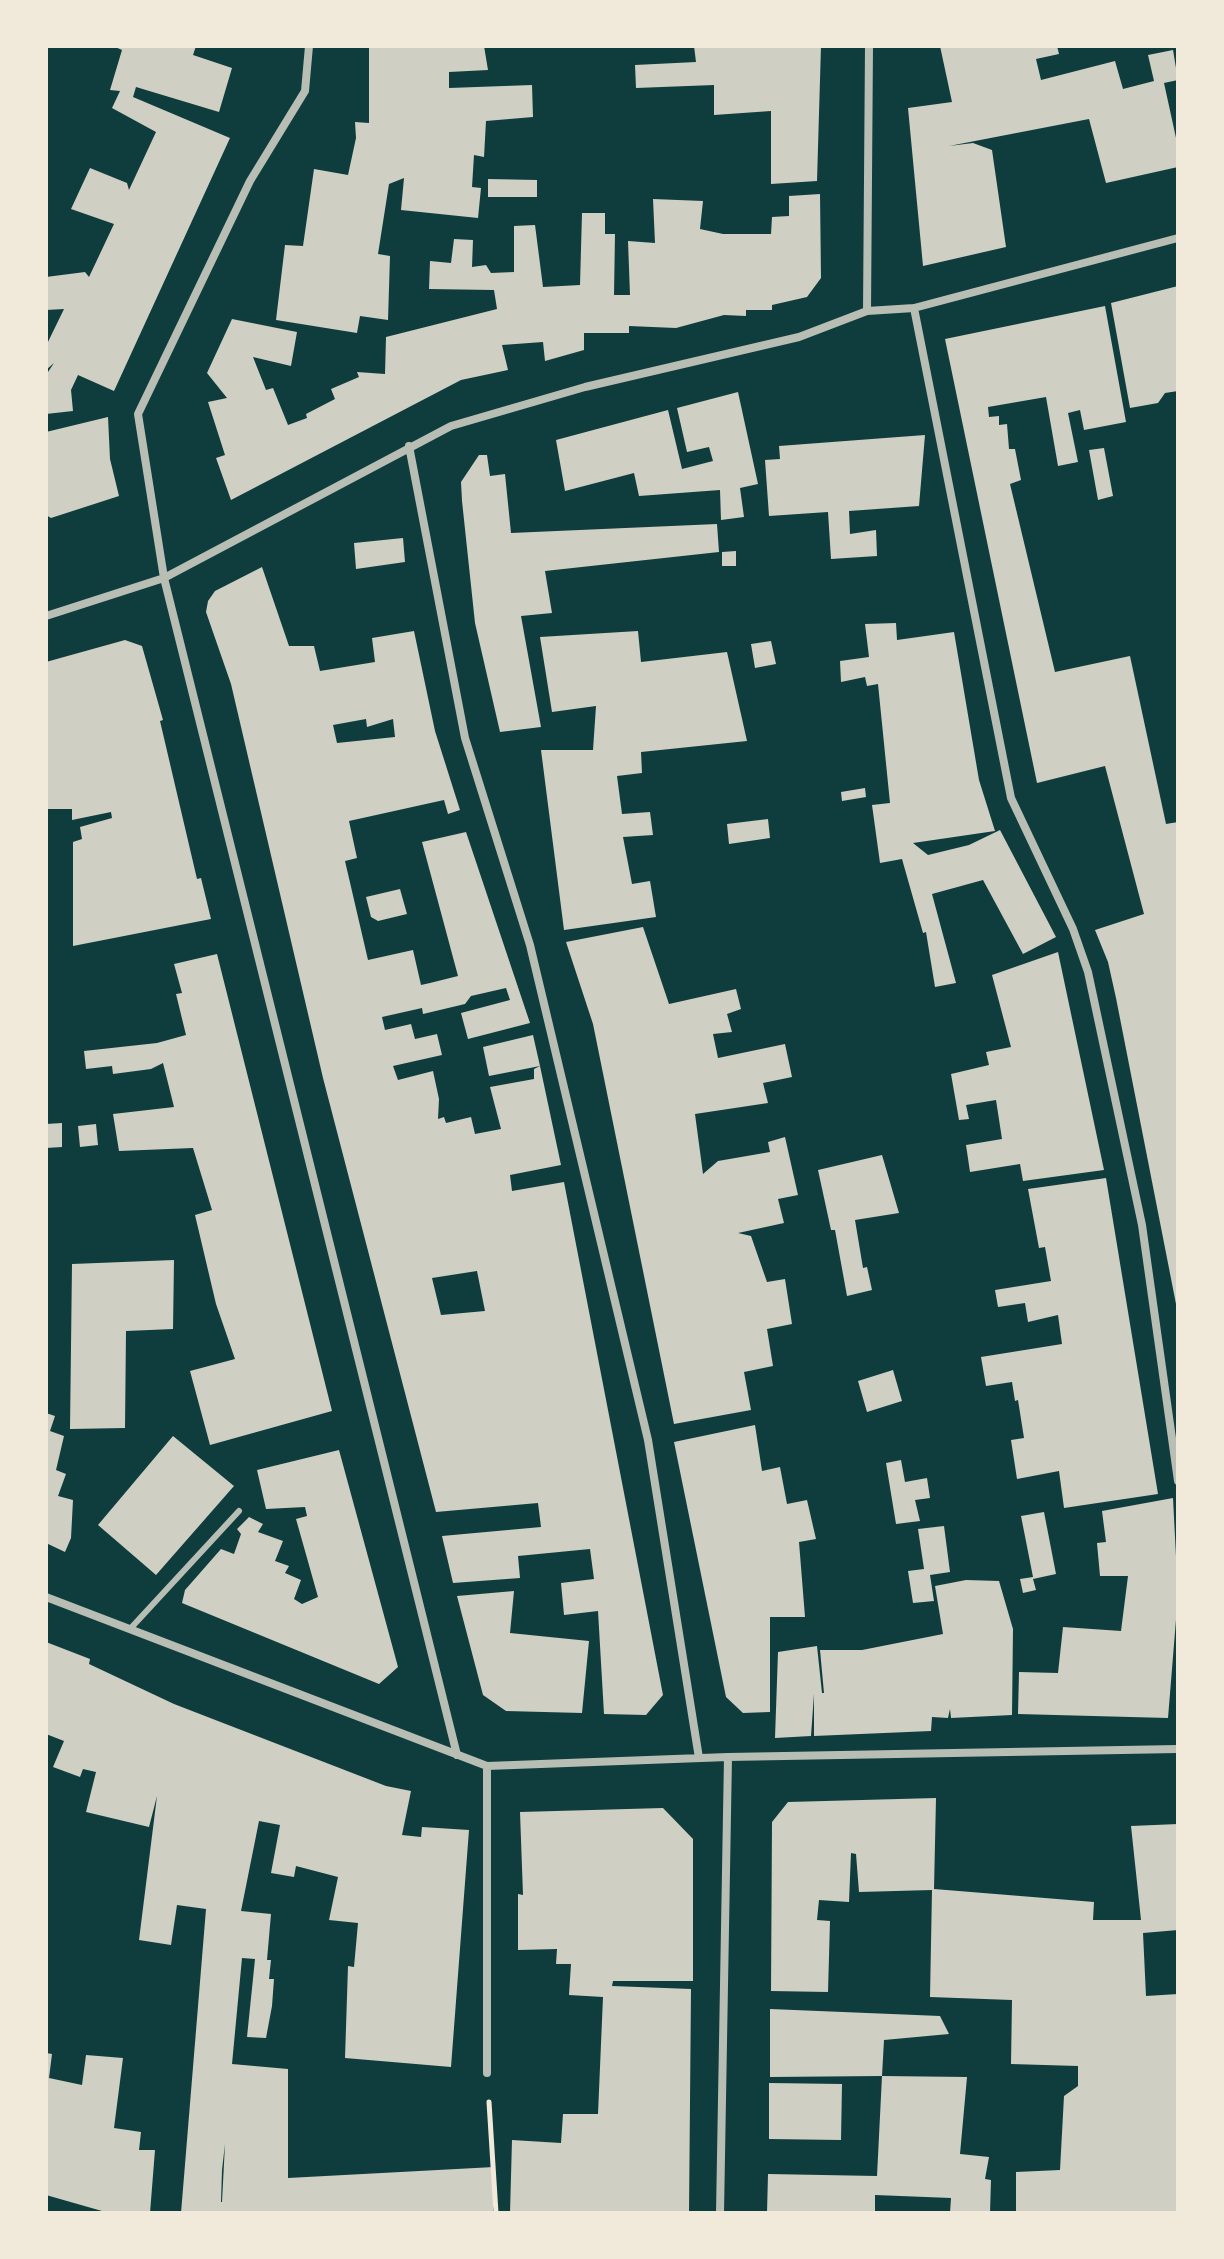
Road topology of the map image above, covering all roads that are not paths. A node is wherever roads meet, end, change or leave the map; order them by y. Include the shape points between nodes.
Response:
1 (309, 46) edge
2 (869, 46) edge
3 (1178, 238) edge
4 (914, 308) junction
5 (867, 311) junction
6 (409, 446) junction
7 (164, 578) junction
8 (46, 616) edge
9 (1178, 1481) edge
10 (239, 1511) dead end
11 (46, 1597) edge
12 (130, 1629) junction
13 (1178, 1749) edge
14 (457, 1755) junction
15 (728, 1757) junction
16 (699, 1758) junction
17 (487, 1766) junction
18 (487, 2073) road end
19 (720, 2213) edge

1 - 7 street via 305,91 250,181 138,414
2 - 5 street
3 - 4 street
4 - 5 street
4 - 9 street via 1011,798 1088,972 1142,1225
5 - 6 street via 799,337 585,387 466,422
6 - 7 street
6 - 16 street via 465,738 530,945 648,1440
7 - 8 street
7 - 14 street
10 - 12 lane
11 - 12 street
12 - 14 street
13 - 15 street
14 - 17 street
15 - 16 street
15 - 19 street
16 - 17 street
17 - 18 street

